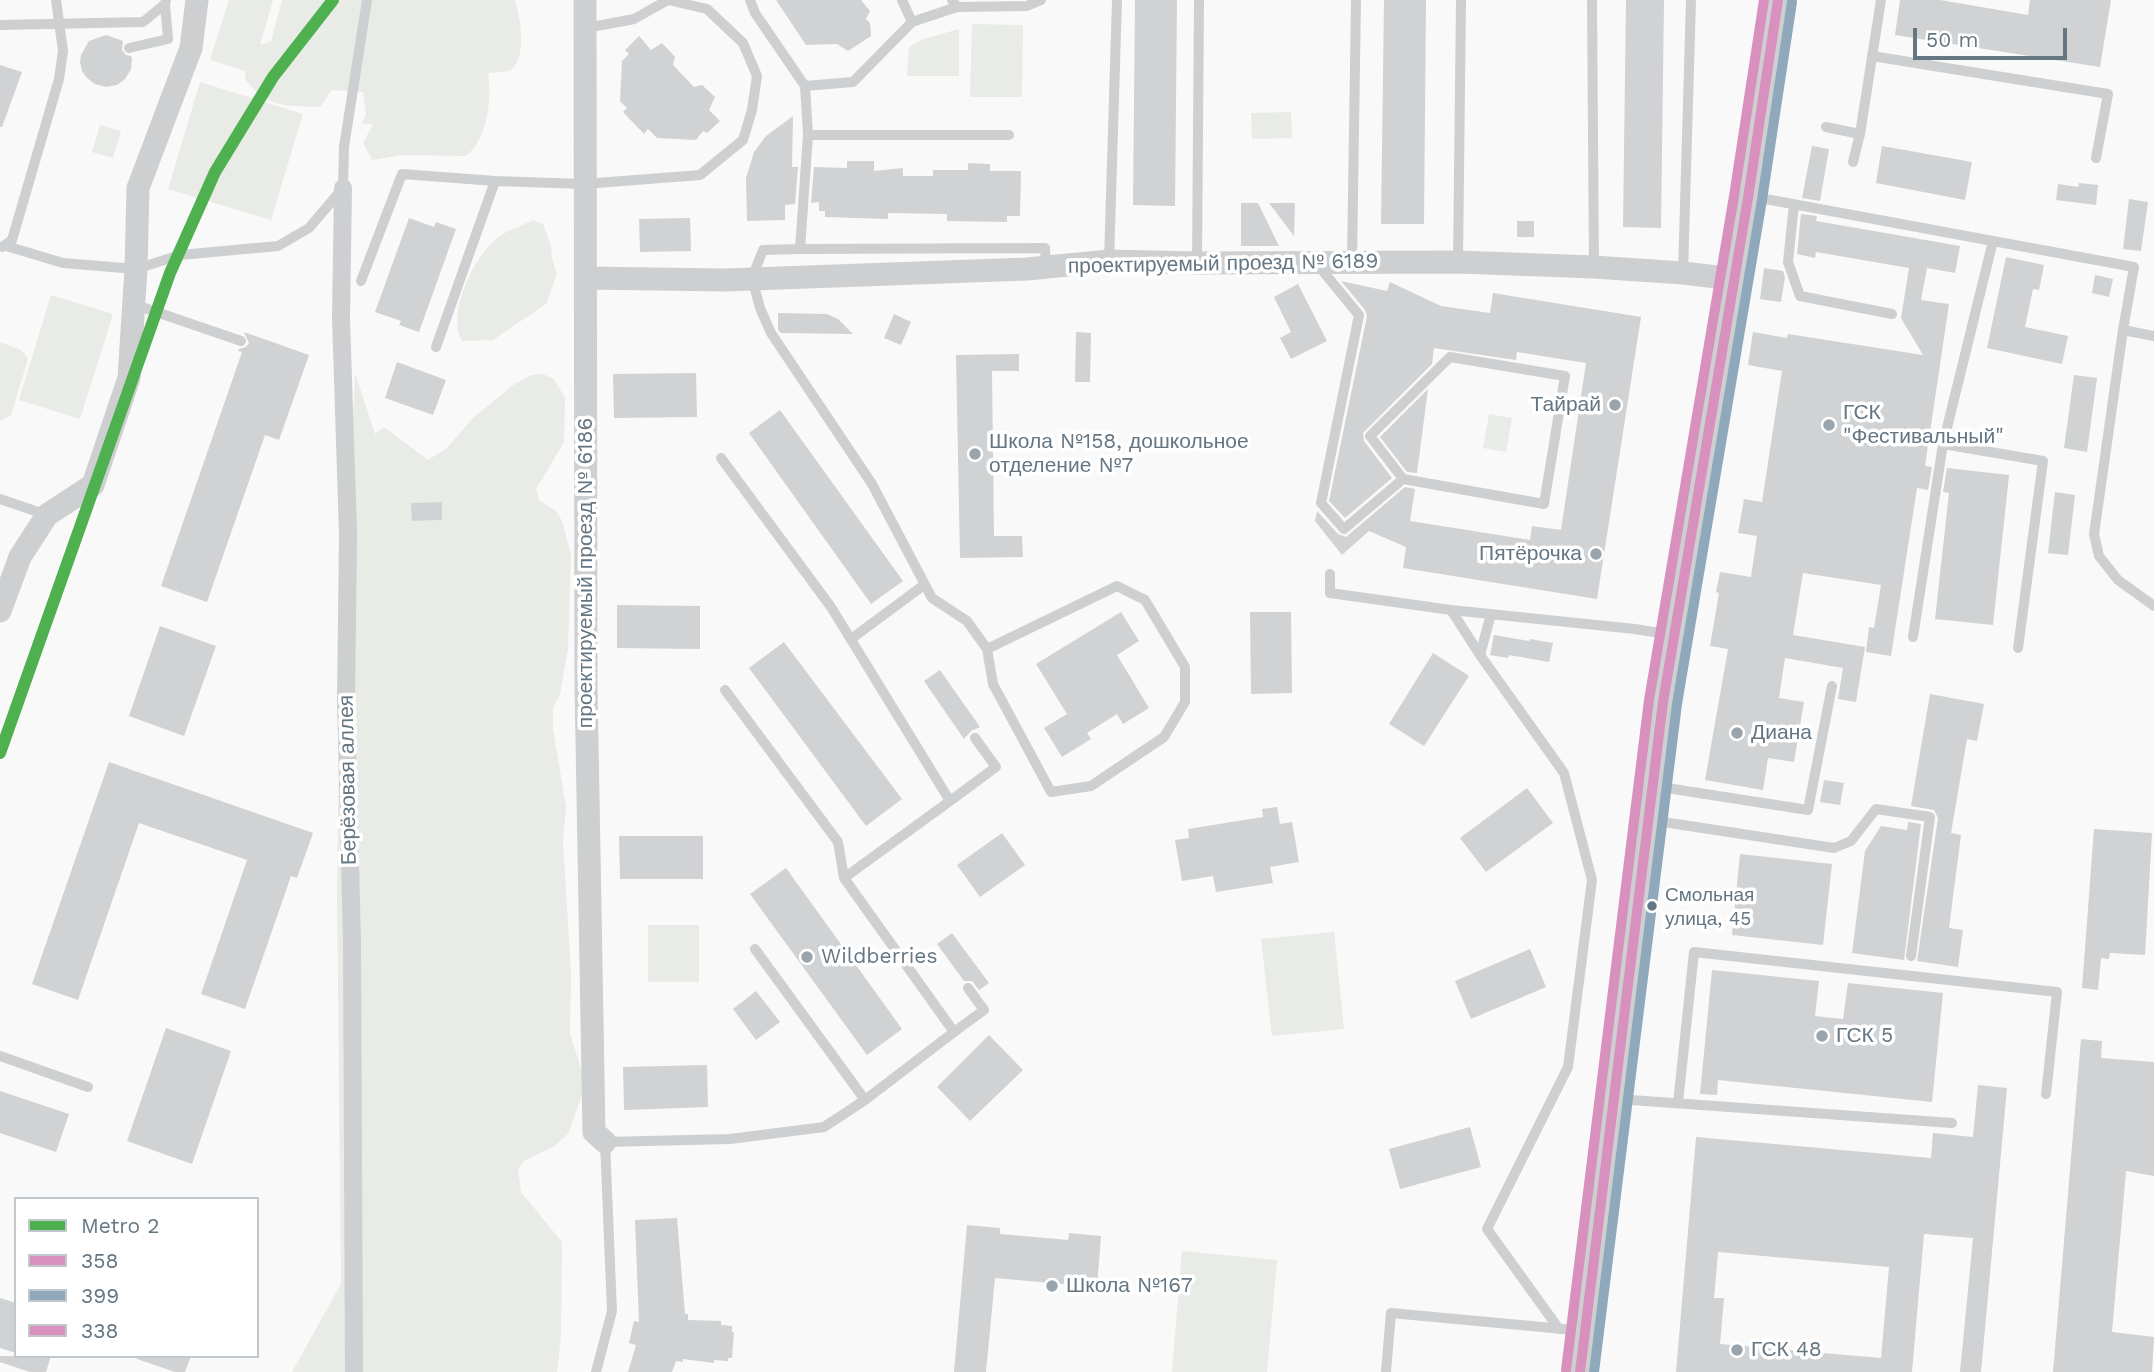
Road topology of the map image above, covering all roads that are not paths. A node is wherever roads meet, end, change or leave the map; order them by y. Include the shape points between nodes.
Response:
1 (56, 0) edge
2 (197, 0) edge
3 (367, 0) edge
4 (585, 0) edge
5 (750, 0) edge
6 (902, 0) edge
7 (1041, 0) edge
8 (1117, 0) edge
9 (1199, 0) edge
10 (1356, 0) edge
11 (1461, 0) edge
12 (1592, 0) edge
13 (1690, 0) edge
14 (1778, 0) edge
15 (1881, 0) edge
16 (166, 2) edge
17 (955, 3) edge
18 (912, 22) junction
19 (60, 23) junction
20 (0, 25) edge
21 (586, 28) junction
22 (130, 48) dead end
23 (1872, 56) junction
24 (805, 86) junction
25 (1826, 127) dead end
26 (1860, 134) junction
27 (808, 135) junction
28 (1009, 135) dead end
29 (2096, 158) dead end
30 (1853, 162) dead end
31 (495, 181) junction
32 (584, 184) junction
33 (343, 188) junction
34 (1748, 198) junction
35 (1794, 204) junction
36 (1993, 242) junction
37 (3, 247) edge
38 (800, 249) junction
39 (1109, 261) junction
40 (1352, 261) junction
41 (1315, 262) junction
42 (1458, 262) junction
43 (1197, 263) junction
44 (1046, 267) junction
45 (1594, 267) junction
46 (136, 269) junction
47 (1684, 272) junction
48 (586, 278) junction
49 (752, 278) junction
50 (1734, 278) junction
51 (361, 281) dead end
52 (134, 304) junction
53 (1892, 314) dead end
54 (2123, 330) junction
55 (2154, 336) edge
56 (241, 341) dead end
57 (436, 347) dead end
58 (1943, 444) junction
59 (721, 457) dead end
60 (1403, 479) junction
61 (0, 499) edge
62 (47, 515) junction
63 (1330, 574) dead end
64 (924, 585) junction
65 (2154, 607) edge
66 (1451, 610) junction
67 (0, 611) edge
68 (1491, 614) junction
69 (1672, 635) junction
70 (1913, 638) dead end
71 (851, 639) junction
72 (2018, 648) dead end
73 (987, 649) junction
74 (1480, 655) junction
75 (1832, 686) dead end
76 (724, 690) dead end
77 (975, 738) dead end
78 (1651, 786) junction
79 (950, 800) junction
80 (1647, 819) junction
81 (844, 878) junction
82 (755, 949) dead end
83 (1911, 956) dead end
84 (968, 988) dead end
85 (954, 1032) junction
86 (0, 1056) edge
87 (88, 1087) dead end
88 (2046, 1094) dead end
89 (1614, 1098) junction
90 (865, 1100) junction
91 (1678, 1103) junction
92 (1952, 1123) dead end
93 (605, 1142) junction
94 (1572, 1330) junction
95 (354, 1372) edge
96 (596, 1372) edge
97 (1385, 1372) edge
98 (1580, 1372) edge

1 - 19 lane
2 - 46 street via 191,48 138,188
3 - 33 lane via 344,147
4 - 21 street, проектируемый проезд № 6186
5 - 24 lane
6 - 18 lane
7 - 17 lane via 1027,6
8 - 39 lane
9 - 43 lane
10 - 40 lane
11 - 42 lane
12 - 45 lane
13 - 47 lane
14 - 34 street
15 - 23 lane
16 - 19 lane via 143,22
16 - 22 lane via 168,40
17 - 18 lane
18 - 24 lane via 853,82
19 - 20 lane
19 - 37 lane via 59,79 12,240
21 - 32 street, проектируемый проезд № 6186
21 - 32 lane via 634,19 668,0 707,9 743,43 757,76 743,140 700,175
23 - 26 lane
23 - 29 lane via 2108,94
24 - 27 lane
25 - 26 lane
26 - 30 lane
27 - 28 lane
27 - 38 lane
31 - 32 lane
31 - 51 lane via 402,174
31 - 57 lane
32 - 48 street, проектируемый проезд № 6186
33 - 46 lane via 309,228 278,246 180,255
33 - 95 street, Берёзовая аллея
34 - 35 lane
34 - 50 street
35 - 36 lane
35 - 53 lane via 1788,262 1800,296
36 - 54 lane via 2134,267
36 - 58 lane
37 - 46 lane via 63,263
38 - 44 lane via 1045,248
38 - 49 lane via 763,250
39 - 43 street, проектируемый проезд № 6189
39 - 44 street, проектируемый проезд № 6189
40 - 41 street, проектируемый проезд № 6189
40 - 42 street, проектируемый проезд № 6189
41 - 43 street, проектируемый проезд № 6189
41 - 60 lane via 1359,315 1321,503 1344,529
42 - 45 street, проектируемый проезд № 6189
44 - 49 street, проектируемый проезд № 6189
45 - 47 street, проектируемый проезд № 6189
46 - 52 street
47 - 50 street, проектируемый проезд № 6189
48 - 49 street, проектируемый проезд № 6189
48 - 93 street, проектируемый проезд № 6186 via 586,685 594,1132
49 - 64 lane via 771,333 872,484
50 - 69 street
52 - 56 lane
52 - 62 street via 129,377 93,485
54 - 55 lane
54 - 65 lane via 2094,534 2099,556 2118,580
58 - 70 lane
58 - 72 lane via 2043,461
59 - 71 lane
60 - 60 lane via 1544,504 1564,376 1450,357 1370,436
61 - 62 lane
62 - 67 street via 20,557
63 - 66 lane via 1329,593
64 - 71 lane
64 - 73 lane via 932,598 967,621
66 - 68 lane
66 - 74 lane
68 - 69 lane
68 - 74 lane
69 - 78 street
71 - 79 lane
73 - 73 lane via 993,684 1051,792 1091,786 1164,737 1185,702 1185,667 1145,600 1117,586
74 - 94 lane via 1564,773 1592,880 1568,1067 1487,1229
75 - 78 lane via 1808,810
76 - 81 lane via 838,842
77 - 79 lane via 996,767
78 - 80 street
79 - 81 lane
80 - 83 lane via 1835,848 1852,841 1876,809 1930,817
80 - 89 street
81 - 85 lane
82 - 90 lane
84 - 85 lane via 984,1010
85 - 90 lane
86 - 87 lane
88 - 91 lane via 2057,992 1694,952
89 - 91 lane
89 - 94 street
90 - 93 lane via 824,1127 730,1139
91 - 92 lane
93 - 96 lane via 612,1311
94 - 97 lane via 1391,1313
94 - 98 street

